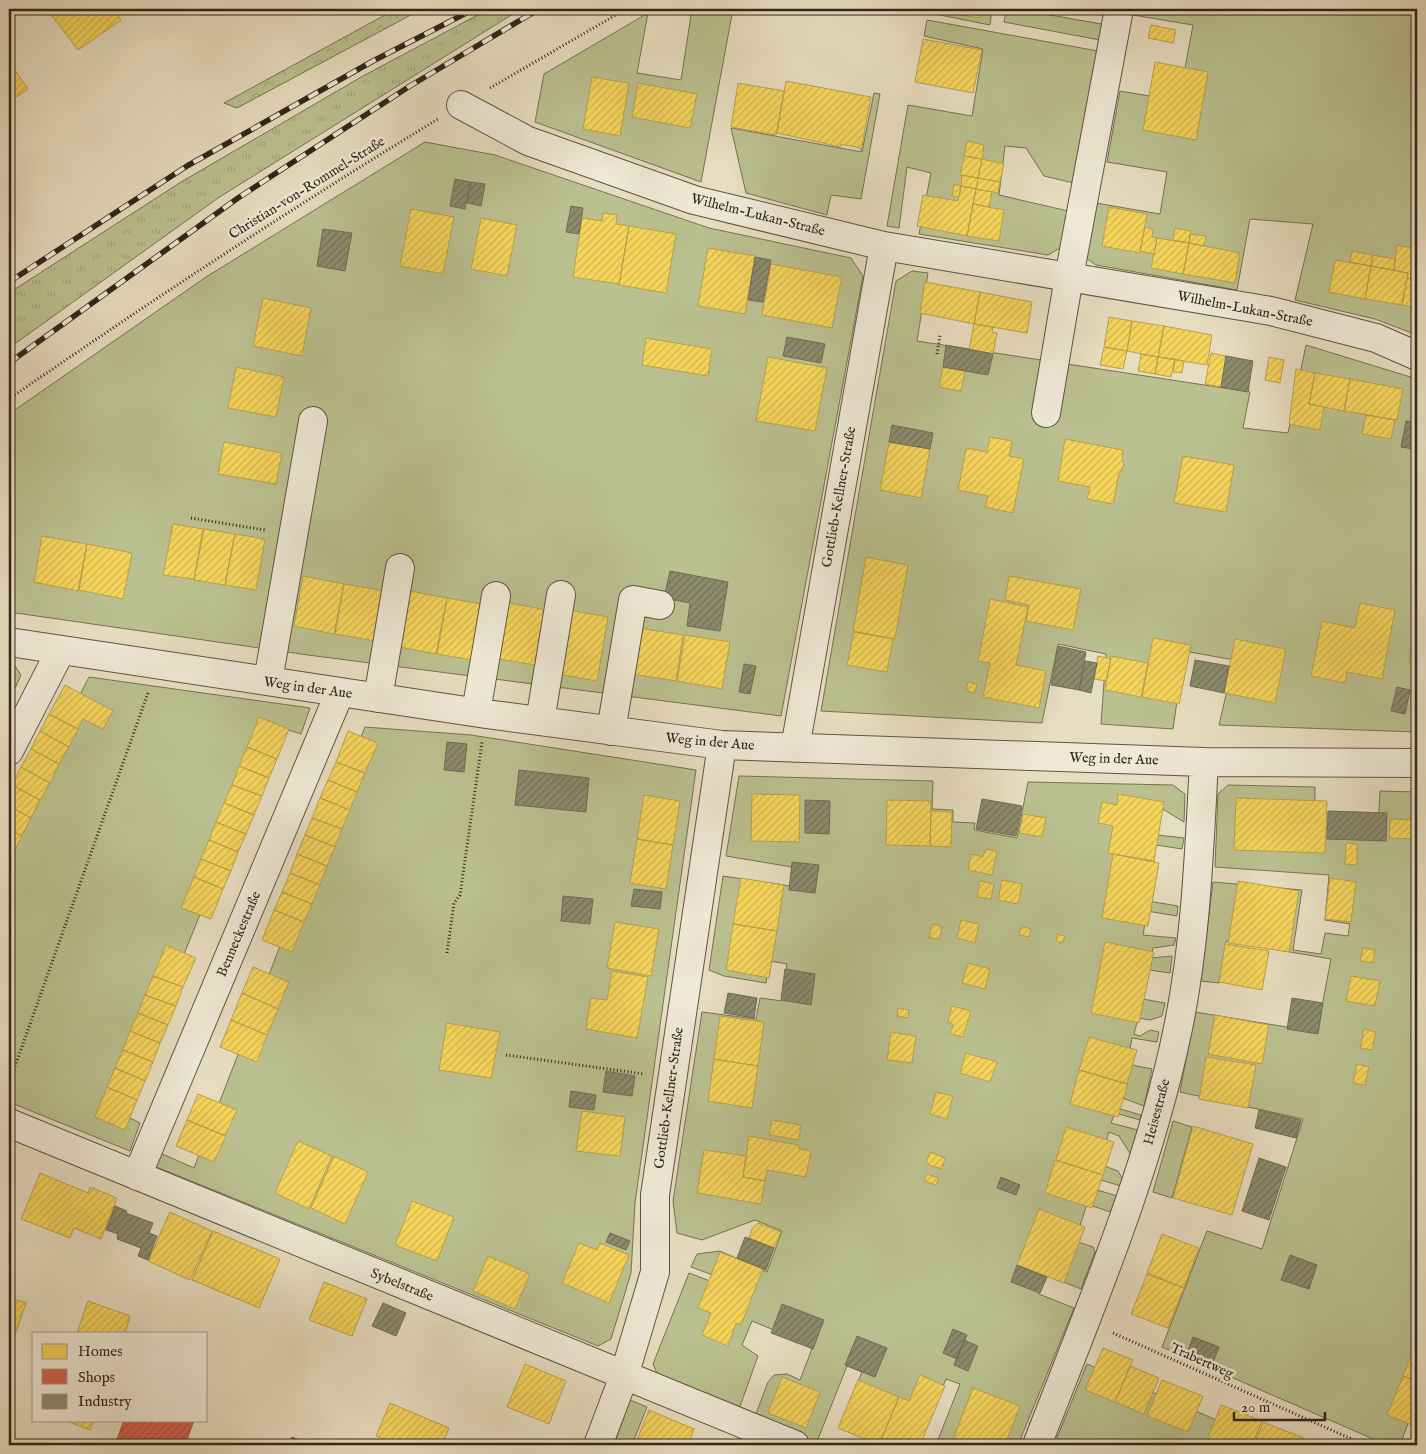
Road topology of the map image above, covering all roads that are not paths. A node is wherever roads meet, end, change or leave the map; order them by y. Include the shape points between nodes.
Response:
1 (1119, 9) edge
2 (461, 106) road end
3 (884, 246) junction
4 (1068, 276) junction
5 (1417, 356) edge
6 (1046, 413) dead end
7 (313, 421) dead end
8 (400, 568) dead end
9 (562, 595) dead end
10 (496, 596) dead end
11 (660, 605) dead end
12 (9, 642) edge
13 (61, 650) junction
14 (268, 681) junction
15 (340, 692) junction
16 (378, 698) junction
17 (481, 713) junction
18 (540, 721) junction
19 (611, 731) junction
20 (722, 745) junction
21 (795, 748) junction
22 (9, 751) edge
23 (1204, 762) junction
24 (1417, 763) edge
25 (9, 1123) edge
26 (137, 1176) junction
27 (624, 1376) junction
28 (598, 1445) edge
29 (795, 1445) edge
30 (1037, 1445) edge

1 - 4 street
2 - 3 street, Wilhelm-Lukan-Straße via 528,141 694,200
3 - 4 street, Wilhelm-Lukan-Straße
3 - 21 street, Gottlieb-Kellner-Straße
4 - 5 street, Wilhelm-Lukan-Straße via 1271,311 1376,338
4 - 6 street
7 - 14 street
8 - 16 street
9 - 18 street
10 - 17 street
11 - 19 street via 633,600
12 - 13 street, Weg in der Aue
13 - 14 street, Weg in der Aue
13 - 22 street
14 - 15 street, Weg in der Aue
15 - 16 street, Weg in der Aue
15 - 26 street, Benneckestraße
16 - 17 street, Weg in der Aue
17 - 18 street, Weg in der Aue
18 - 19 street, Weg in der Aue
19 - 20 street, Weg in der Aue
20 - 21 street, Weg in der Aue
20 - 27 street, Gottlieb-Kellner-Straße via 655,1195 655,1272
21 - 23 street, Weg in der Aue
23 - 24 street, Weg in der Aue
23 - 30 street, Heisestraße via 1195,919 1177,1033 1150,1141 1116,1242
25 - 26 street, Sybelstraße
26 - 27 street, Sybelstraße
27 - 28 street, Gottlieb-Kellner-Straße
27 - 29 street, Sybelstraße

